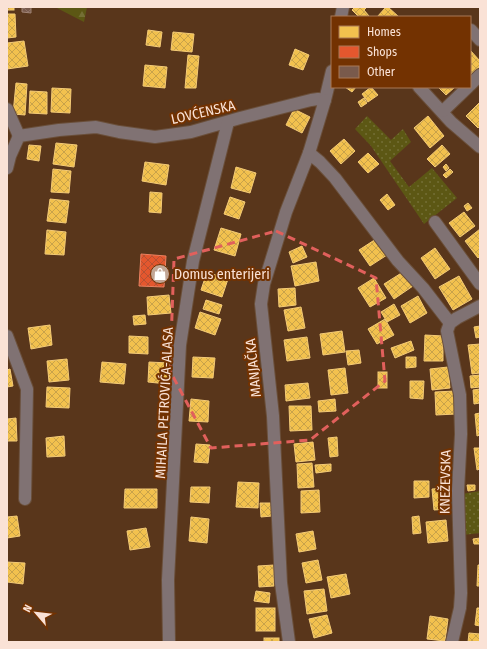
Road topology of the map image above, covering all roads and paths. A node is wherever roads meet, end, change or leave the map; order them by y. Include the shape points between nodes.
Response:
1 (471, 30) edge
2 (480, 40) edge
3 (331, 75) edge
4 (480, 75) edge
5 (471, 84) edge
6 (420, 88) edge
7 (467, 88) edge
8 (324, 100) junction
9 (7, 109) edge
10 (443, 111) junction
11 (228, 122) junction
12 (19, 136) junction
13 (480, 147) edge
14 (309, 153) junction
15 (7, 168) edge
16 (435, 222) dead end
17 (480, 284) edge
18 (480, 306) edge
19 (450, 323) junction
20 (7, 336) edge
21 (25, 499) dead end
22 (169, 642) edge
23 (289, 642) edge
24 (452, 642) edge

1 - 2 street
3 - 8 street
4 - 5 street
6 - 10 street
7 - 10 street
8 - 11 street, LOVĆENSKA via 311,100
8 - 14 street, MANJAČKA
9 - 12 street
10 - 13 street via 451,122
11 - 12 street, LOVĆENSKA via 191,132 155,137 96,127
11 - 22 street, MIHAILA PETROVIĆA-ALASA via 193,261 180,345 168,580
12 - 15 street
14 - 19 street via 335,178 398,261
14 - 23 street, MANJAČKA via 286,212 264,284 261,304 273,416 281,583
16 - 17 street
18 - 19 street
19 - 24 street, KNEŽEVSKA via 448,331 460,395 461,434 458,491 461,593
20 - 21 street via 26,388

